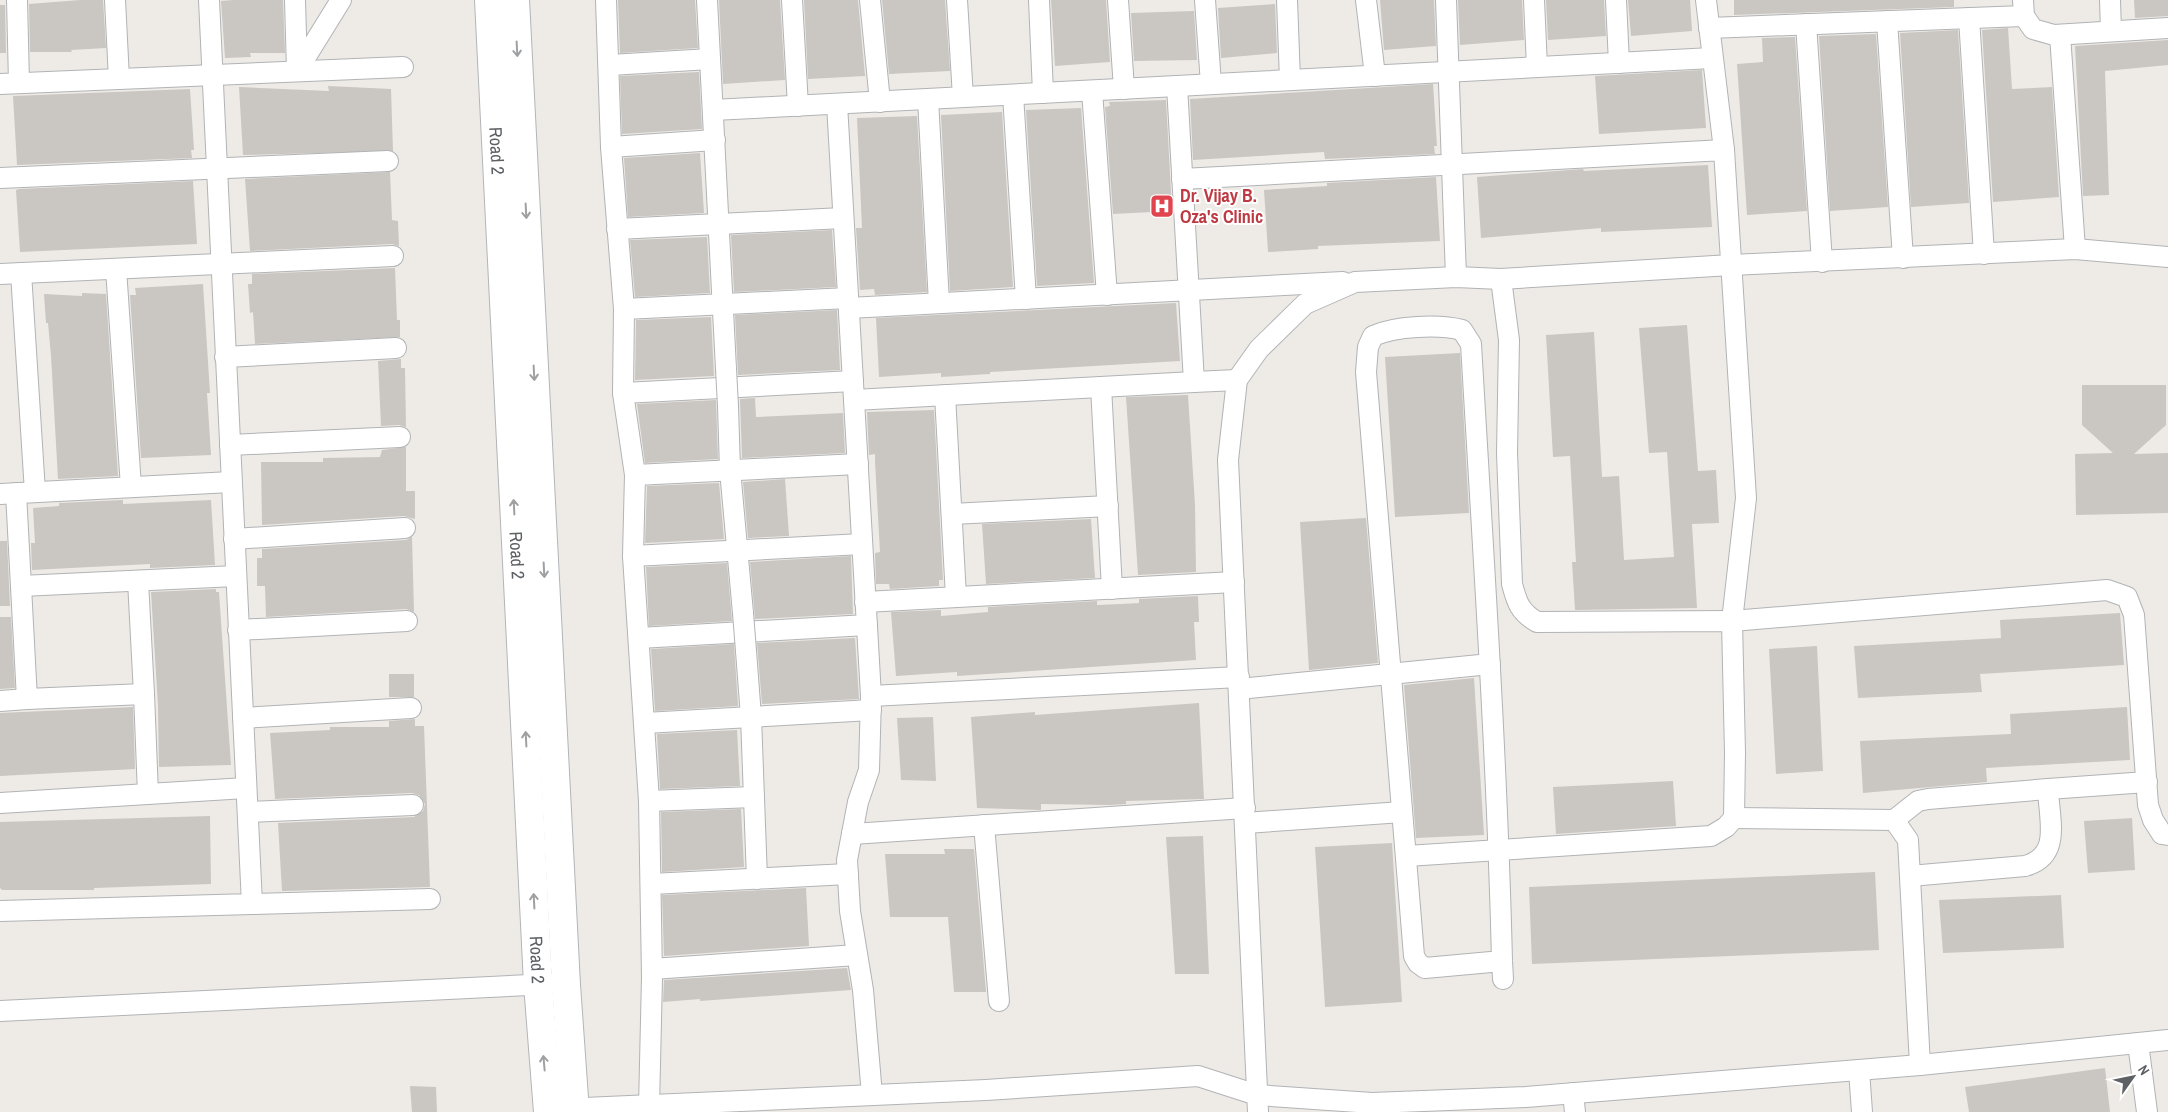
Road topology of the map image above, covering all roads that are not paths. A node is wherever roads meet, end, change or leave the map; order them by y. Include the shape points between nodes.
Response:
1 (17, 0) edge
2 (115, 0) edge
3 (208, 0) edge
4 (296, 0) edge
5 (341, 0) edge
6 (489, 0) edge
7 (515, 0) edge
8 (606, 0) edge
9 (707, 0) edge
10 (792, 0) edge
11 (870, 0) edge
12 (957, 0) edge
13 (1039, 0) edge
14 (1118, 0) edge
15 (1204, 0) edge
16 (1287, 0) edge
17 (1366, 0) edge
18 (1446, 0) edge
19 (1534, 0) edge
20 (1616, 0) edge
21 (1706, 0) edge
22 (2110, 0) edge
23 (2023, 8) edge
24 (1969, 18) junction
25 (1887, 21) junction
26 (1806, 24) junction
27 (1709, 28) junction
28 (2168, 28) edge
29 (2111, 31) junction
30 (2060, 35) junction
31 (1712, 58) junction
32 (710, 59) junction
33 (1619, 63) junction
34 (610, 65) junction
35 (403, 67) dead end
36 (1538, 67) junction
37 (297, 71) junction
38 (1447, 72) junction
39 (212, 74) junction
40 (1375, 76) junction
41 (119, 79) junction
42 (1290, 80) junction
43 (9, 83) edge
44 (1211, 84) junction
45 (1177, 86) junction
46 (1124, 89) junction
47 (1092, 91) junction
48 (1043, 93) junction
49 (1013, 94) junction
50 (963, 97) junction
51 (928, 99) junction
52 (880, 102) junction
53 (837, 104) junction
54 (798, 106) junction
55 (713, 110) junction
56 (715, 140) junction
57 (611, 147) junction
58 (1724, 150) junction
59 (388, 161) dead end
60 (1451, 165) junction
61 (216, 168) junction
62 (0, 178) edge
63 (1182, 179) junction
64 (843, 218) junction
65 (720, 224) junction
66 (617, 230) junction
67 (2075, 249) junction
68 (1984, 254) junction
69 (393, 256) dead end
70 (2168, 257) edge
71 (1903, 258) junction
72 (1822, 262) junction
73 (221, 263) junction
74 (1731, 265) junction
75 (116, 269) junction
76 (21, 273) junction
77 (0, 274) edge
78 (1456, 277) junction
79 (1501, 279) junction
80 (1355, 282) junction
81 (1189, 290) junction
82 (1107, 295) junction
83 (1026, 299) junction
84 (848, 303) junction
85 (939, 303) junction
86 (724, 304) junction
87 (624, 310) junction
88 (396, 348) dead end
89 (225, 357) junction
90 (1237, 380) junction
91 (1194, 382) junction
92 (1101, 387) junction
93 (853, 390) junction
94 (623, 392) junction
95 (945, 395) junction
96 (400, 437) dead end
97 (230, 446) junction
98 (858, 464) junction
99 (730, 470) junction
100 (635, 475) junction
101 (232, 482) junction
102 (131, 487) junction
103 (17, 493) edge
104 (1108, 506) junction
105 (952, 514) junction
106 (405, 528) dead end
107 (234, 539) junction
108 (862, 544) junction
109 (737, 550) junction
110 (632, 556) junction
111 (236, 576) junction
112 (138, 581) junction
113 (1234, 582) junction
114 (21, 586) junction
115 (1112, 589) junction
116 (956, 597) junction
117 (866, 602) junction
118 (1732, 621) junction
119 (407, 622) dead end
120 (867, 625) junction
121 (238, 630) junction
122 (639, 638) junction
123 (1490, 664) junction
124 (1390, 674) junction
125 (1239, 683) junction
126 (144, 694) junction
127 (27, 699) junction
128 (0, 701) edge
129 (871, 703) junction
130 (411, 708) dead end
131 (751, 717) junction
132 (243, 718) junction
133 (645, 724) junction
134 (2146, 782) junction
135 (246, 788) junction
136 (2048, 789) junction
137 (148, 794) junction
138 (754, 797) junction
139 (649, 801) junction
140 (0, 804) edge
141 (413, 805) dead end
142 (248, 812) junction
143 (1402, 812) junction
144 (1245, 815) junction
145 (1734, 818) junction
146 (1894, 820) junction
147 (984, 825) junction
148 (852, 834) junction
149 (2168, 835) edge
150 (1500, 850) junction
151 (1407, 856) junction
152 (848, 874) junction
153 (1910, 876) junction
154 (756, 879) junction
155 (651, 884) junction
156 (430, 899) dead end
157 (252, 904) junction
158 (0, 911) edge
159 (857, 955) junction
160 (652, 968) junction
161 (538, 984) junction
162 (566, 985) junction
163 (999, 1001) dead end
164 (0, 1011) edge
165 (2168, 1040) edge
166 (2138, 1043) junction
167 (1920, 1065) junction
168 (1859, 1070) junction
169 (872, 1095) junction
170 (1574, 1103) edge
171 (1257, 1104) edge
172 (1435, 1106) edge
173 (649, 1107) junction
174 (561, 1111) edge
175 (1862, 1112) edge
176 (2147, 1112) edge

1 - 43 street
2 - 41 street
3 - 39 street
4 - 37 street
5 - 37 street
161 -> 6 street, Road 2
7 -> 162 street, Road 2
8 - 34 street
9 - 32 street
10 - 54 street
11 - 52 street
12 - 50 street
13 - 48 street
14 - 46 street
15 - 44 street
16 - 42 street
17 - 40 street
18 - 38 street
19 - 36 street
20 - 33 street
21 - 27 street
22 - 29 street
23 - 24 street
23 - 30 street via 2033,29
24 - 25 street
24 - 68 street
25 - 26 street
25 - 71 street
26 - 27 street
26 - 72 street
27 - 31 street
28 - 29 street
29 - 30 street
30 - 67 street
31 - 33 street
31 - 58 street
32 - 34 street
32 - 55 street
33 - 36 street
34 - 57 street
35 - 37 street
36 - 38 street
37 - 39 street
38 - 40 street
38 - 60 street
39 - 41 street
39 - 61 street
40 - 42 street
41 - 43 street
42 - 44 street
44 - 45 street
45 - 46 street
45 - 63 street
46 - 47 street
47 - 48 street
47 - 82 street
48 - 49 street
49 - 50 street
49 - 83 street
50 - 51 street
51 - 52 street
51 - 85 street
52 - 53 street
53 - 54 street
53 - 64 street
54 - 55 street
55 - 56 street
56 - 57 street
56 - 65 street
57 - 66 street
58 - 60 street
58 - 74 street
59 - 61 street
60 - 63 street
60 - 78 street
61 - 62 street
61 - 73 street
63 - 81 street
64 - 65 street
64 - 84 street
65 - 66 street
65 - 86 street
66 - 87 street
67 - 68 street
67 - 70 street
68 - 71 street
69 - 73 street
71 - 72 street
72 - 74 street
73 - 75 street
73 - 89 street
74 - 79 street
74 - 118 street via 1746,498
75 - 76 street
75 - 102 street
76 - 77 street
76 - 103 street
78 - 79 street
78 - 80 street
79 - 118 street via 1509,340 1507,462 1512,584 1517,604 1524,614 1537,622
80 - 81 street
80 - 90 street via 1305,304 1259,349
81 - 82 street
81 - 91 street
82 - 83 street
83 - 85 street
84 - 85 street
84 - 86 street
84 - 93 street
86 - 87 street
86 - 99 street, bridge
87 - 94 street
88 - 89 street
89 - 97 street
90 - 91 street
90 - 113 street via 1228,460
91 - 92 street
92 - 95 street
92 - 104 street
93 - 94 street
93 - 95 street
93 - 98 street
94 - 100 street
95 - 105 street
96 - 97 street
97 - 101 street
98 - 99 street
98 - 108 street
99 - 100 street
99 - 109 street
100 - 110 street
101 - 102 street
101 - 107 street
102 - 103 street
103 - 114 street
104 - 105 street
104 - 115 street
105 - 116 street
106 - 107 street
107 - 111 street
108 - 109 street
108 - 117 street
109 - 110 street
109 - 131 street, bridge
110 - 122 street
111 - 112 street
111 - 121 street
112 - 114 street
112 - 126 street
113 - 115 street
113 - 125 street
114 - 127 street
115 - 116 street
116 - 117 street
117 - 120 street
118 - 134 street via 2107,590 2127,597 2134,615
118 - 145 street
119 - 121 street
120 - 122 street
120 - 129 street
121 - 132 street
122 - 133 street
123 - 124 street
123 - 124 street via 1471,344 1462,330 1448,326 1385,330 1373,336 1368,347 1366,372
123 - 150 street
124 - 125 street
124 - 143 street
125 - 129 street
125 - 144 street
126 - 127 street
126 - 137 street
127 - 128 street
129 - 131 street
129 - 148 street via 869,770
130 - 132 street
131 - 133 street
131 - 138 street
132 - 135 street
133 - 139 street
134 - 136 street
134 - 149 street via 2153,820 2162,834
135 - 137 street
135 - 142 street
136 - 146 street via 1918,800
136 - 153 street via 2050,847 2037,863
137 - 140 street
138 - 139 street
138 - 154 street
139 - 155 street
141 - 142 street
142 - 157 street
143 - 144 street
143 - 151 street
144 - 147 street
144 - 171 street
145 - 146 street
145 - 150 street via 1726,828 1711,836
146 - 153 street via 1908,840
147 - 148 street
147 - 163 street
148 - 152 street
150 - 151 street
150 - 151 street via 1502,970 1424,968 1418,963 1414,956
152 - 154 street
152 - 159 street
153 - 167 street
154 - 155 street
155 - 160 street
156 - 157 street
157 - 158 street
159 - 160 street
159 - 169 street
160 - 173 street
161 - 162 street
161 - 164 street
174 -> 161 street, Road 2
162 - 174 street, Road 2
165 - 166 street
166 - 167 street
166 - 176 street
167 - 168 street
168 - 170 street
168 - 175 street
169 - 171 street via 1198,1076
169 - 173 street
170 - 172 street via 1526,1097
171 - 172 street
173 - 174 street

